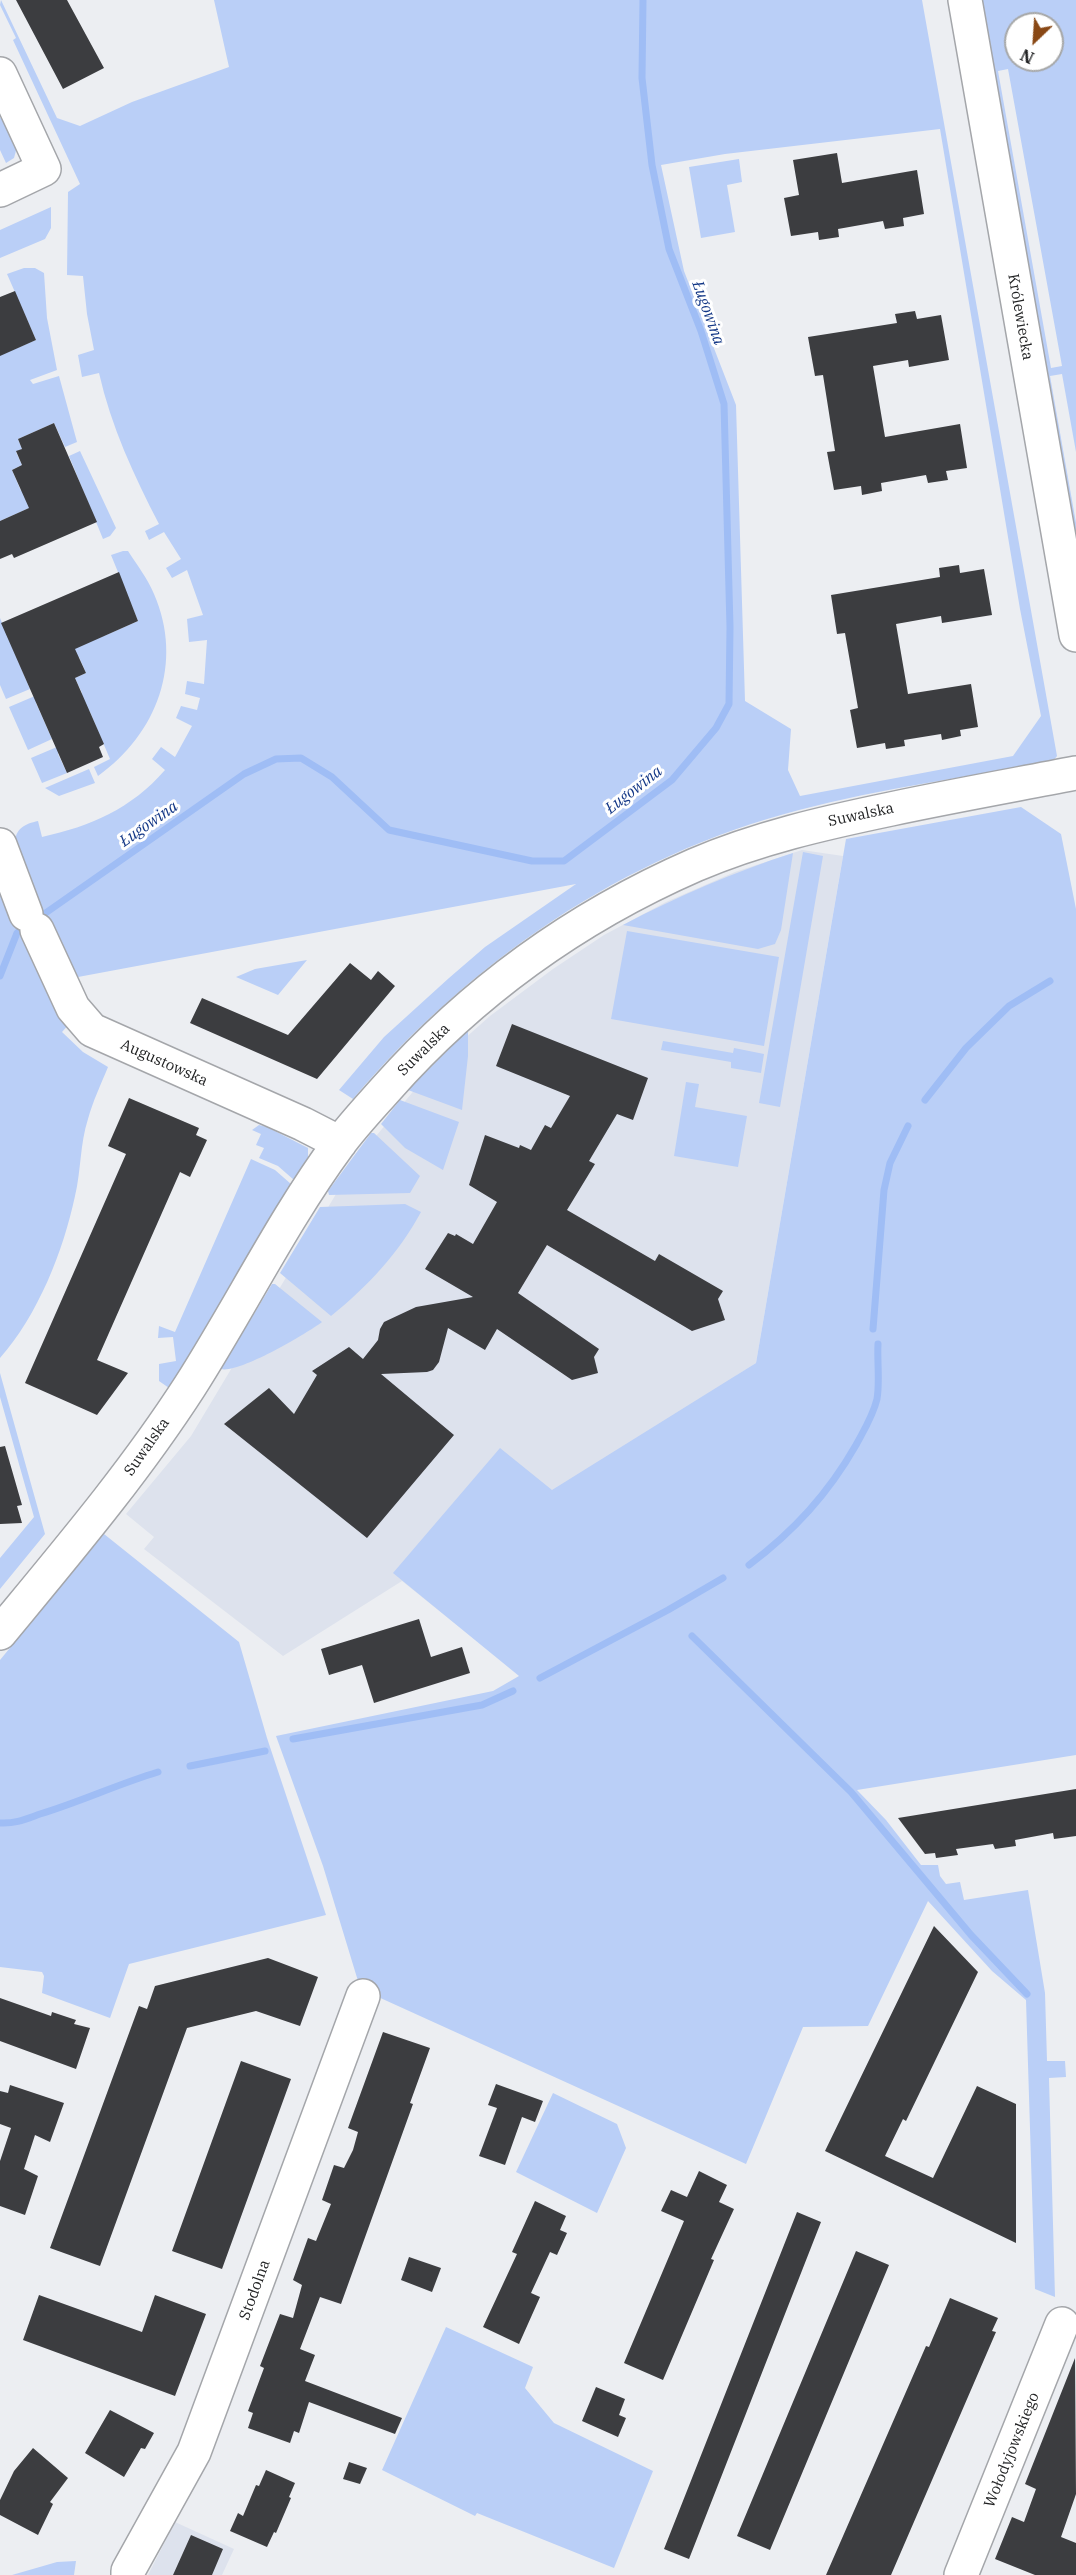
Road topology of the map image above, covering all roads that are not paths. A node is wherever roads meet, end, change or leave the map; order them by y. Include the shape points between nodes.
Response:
1 (965, 0) edge
2 (0, 74) edge
3 (0, 190) edge
4 (1076, 635) edge
5 (1076, 773) edge
6 (0, 845) edge
7 (340, 1143) junction
8 (0, 1633) edge
9 (363, 1996) dead end
10 (1062, 2324) dead end
11 (128, 2575) edge
12 (961, 2575) edge

1 - 4 street, Królewiecka
2 - 3 street via 44,169
5 - 7 street, Suwalska via 837,819 768,838 648,887 586,920 519,965 474,1002 440,1032
6 - 7 street, Augustowska via 73,1008 92,1030
7 - 8 street, Suwalska via 190,1387 116,1490
9 - 11 street, Stodolna via 194,2452
10 - 12 street, Wołodyjowskiego

